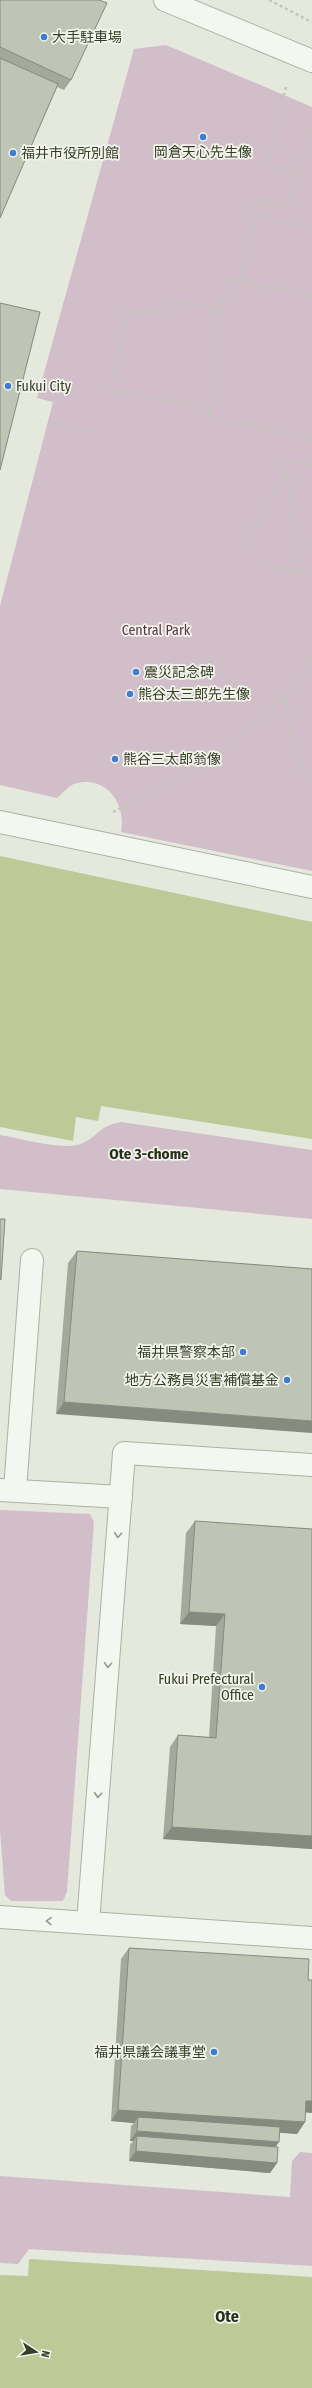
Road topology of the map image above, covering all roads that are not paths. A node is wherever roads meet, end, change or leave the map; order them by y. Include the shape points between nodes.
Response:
1 (165, 0) edge
2 (312, 61) edge
3 (0, 822) edge
4 (312, 887) edge
5 (32, 1260) dead end
6 (312, 1464) edge
7 (7, 1490) edge
8 (121, 1497) junction
9 (0, 1917) edge
10 (88, 1923) junction
11 (312, 1938) edge

1 - 2 street
3 - 4 street
5 - 7 street
6 - 8 street via 124,1453
7 - 8 street
8 -> 10 street
10 -> 9 street
10 - 11 street

